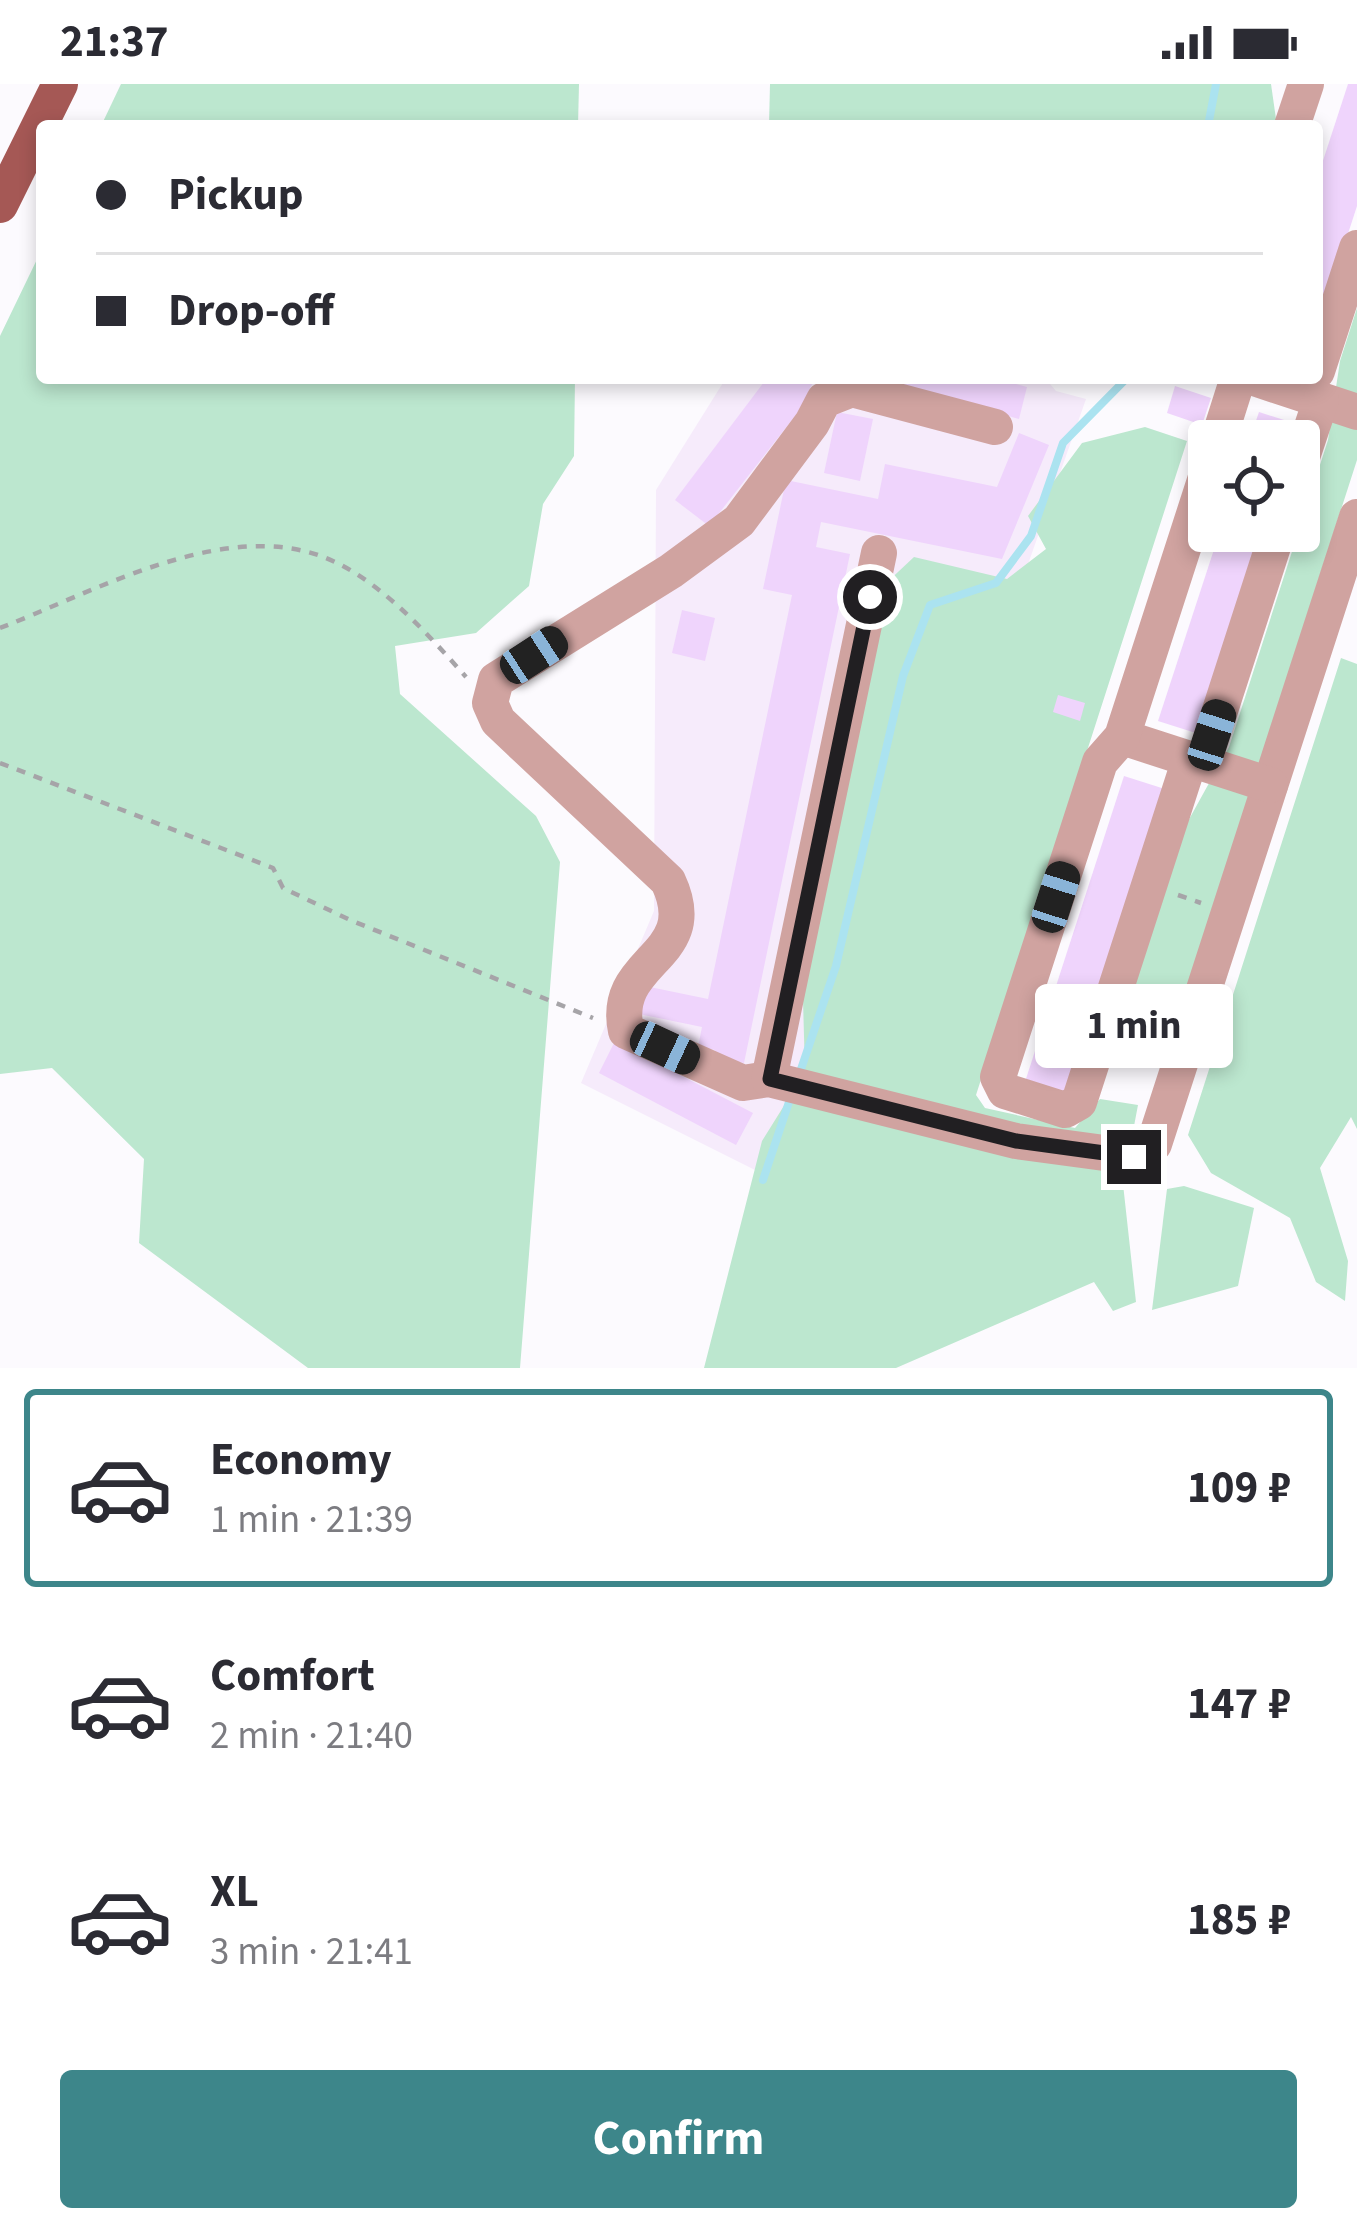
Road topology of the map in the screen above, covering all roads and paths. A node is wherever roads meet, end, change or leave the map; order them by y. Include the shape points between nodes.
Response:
1 (60, 84) edge
2 (1306, 84) edge
3 (42, 120) edge
4 (1294, 120) edge
5 (36, 132) edge
6 (0, 205) edge
7 (1357, 248) edge
8 (1323, 360) edge
9 (1236, 384) edge
10 (1315, 386) edge
11 (1357, 412) edge
12 (1225, 420) edge
13 (1308, 420) edge
14 (995, 428) dead end
15 (1357, 517) edge
16 (1188, 533) edge
17 (1271, 552) edge
18 (879, 553) dead end
19 (0, 628) edge
20 (490, 704) junction
21 (1122, 737) junction
22 (1197, 761) junction
23 (0, 763) edge
24 (1270, 785) junction
25 (1149, 886) junction
26 (1229, 912) junction
27 (1109, 1010) junction
28 (626, 1031) junction
29 (1189, 1036) junction
30 (770, 1079) junction
31 (1001, 1087) junction
32 (984, 1132) junction

1 - 3 main road
2 - 4 street
5 - 6 main road
7 - 8 street
9 - 12 street
10 - 11 street
10 - 13 street
14 - 20 street via 838,391 739,521 496,680
15 - 24 street
16 - 21 street
17 - 22 street
18 - 30 street
19 - 20 path via 196,554 249,545 311,552 365,581
20 - 28 street via 497,722 668,881 680,905 675,934 630,985
21 - 22 street
21 - 31 street via 1100,763
22 - 24 street
22 - 25 street
23 - 28 path via 273,868 283,888 350,920
24 - 26 street
25 - 26 path
25 - 27 street
26 - 29 street
27 - 29 path
27 - 31 street via 1073,1108
28 - 30 street via 742,1083
29 - 32 street via 1154,1144 1134,1157
30 - 32 street
31 - 32 street

